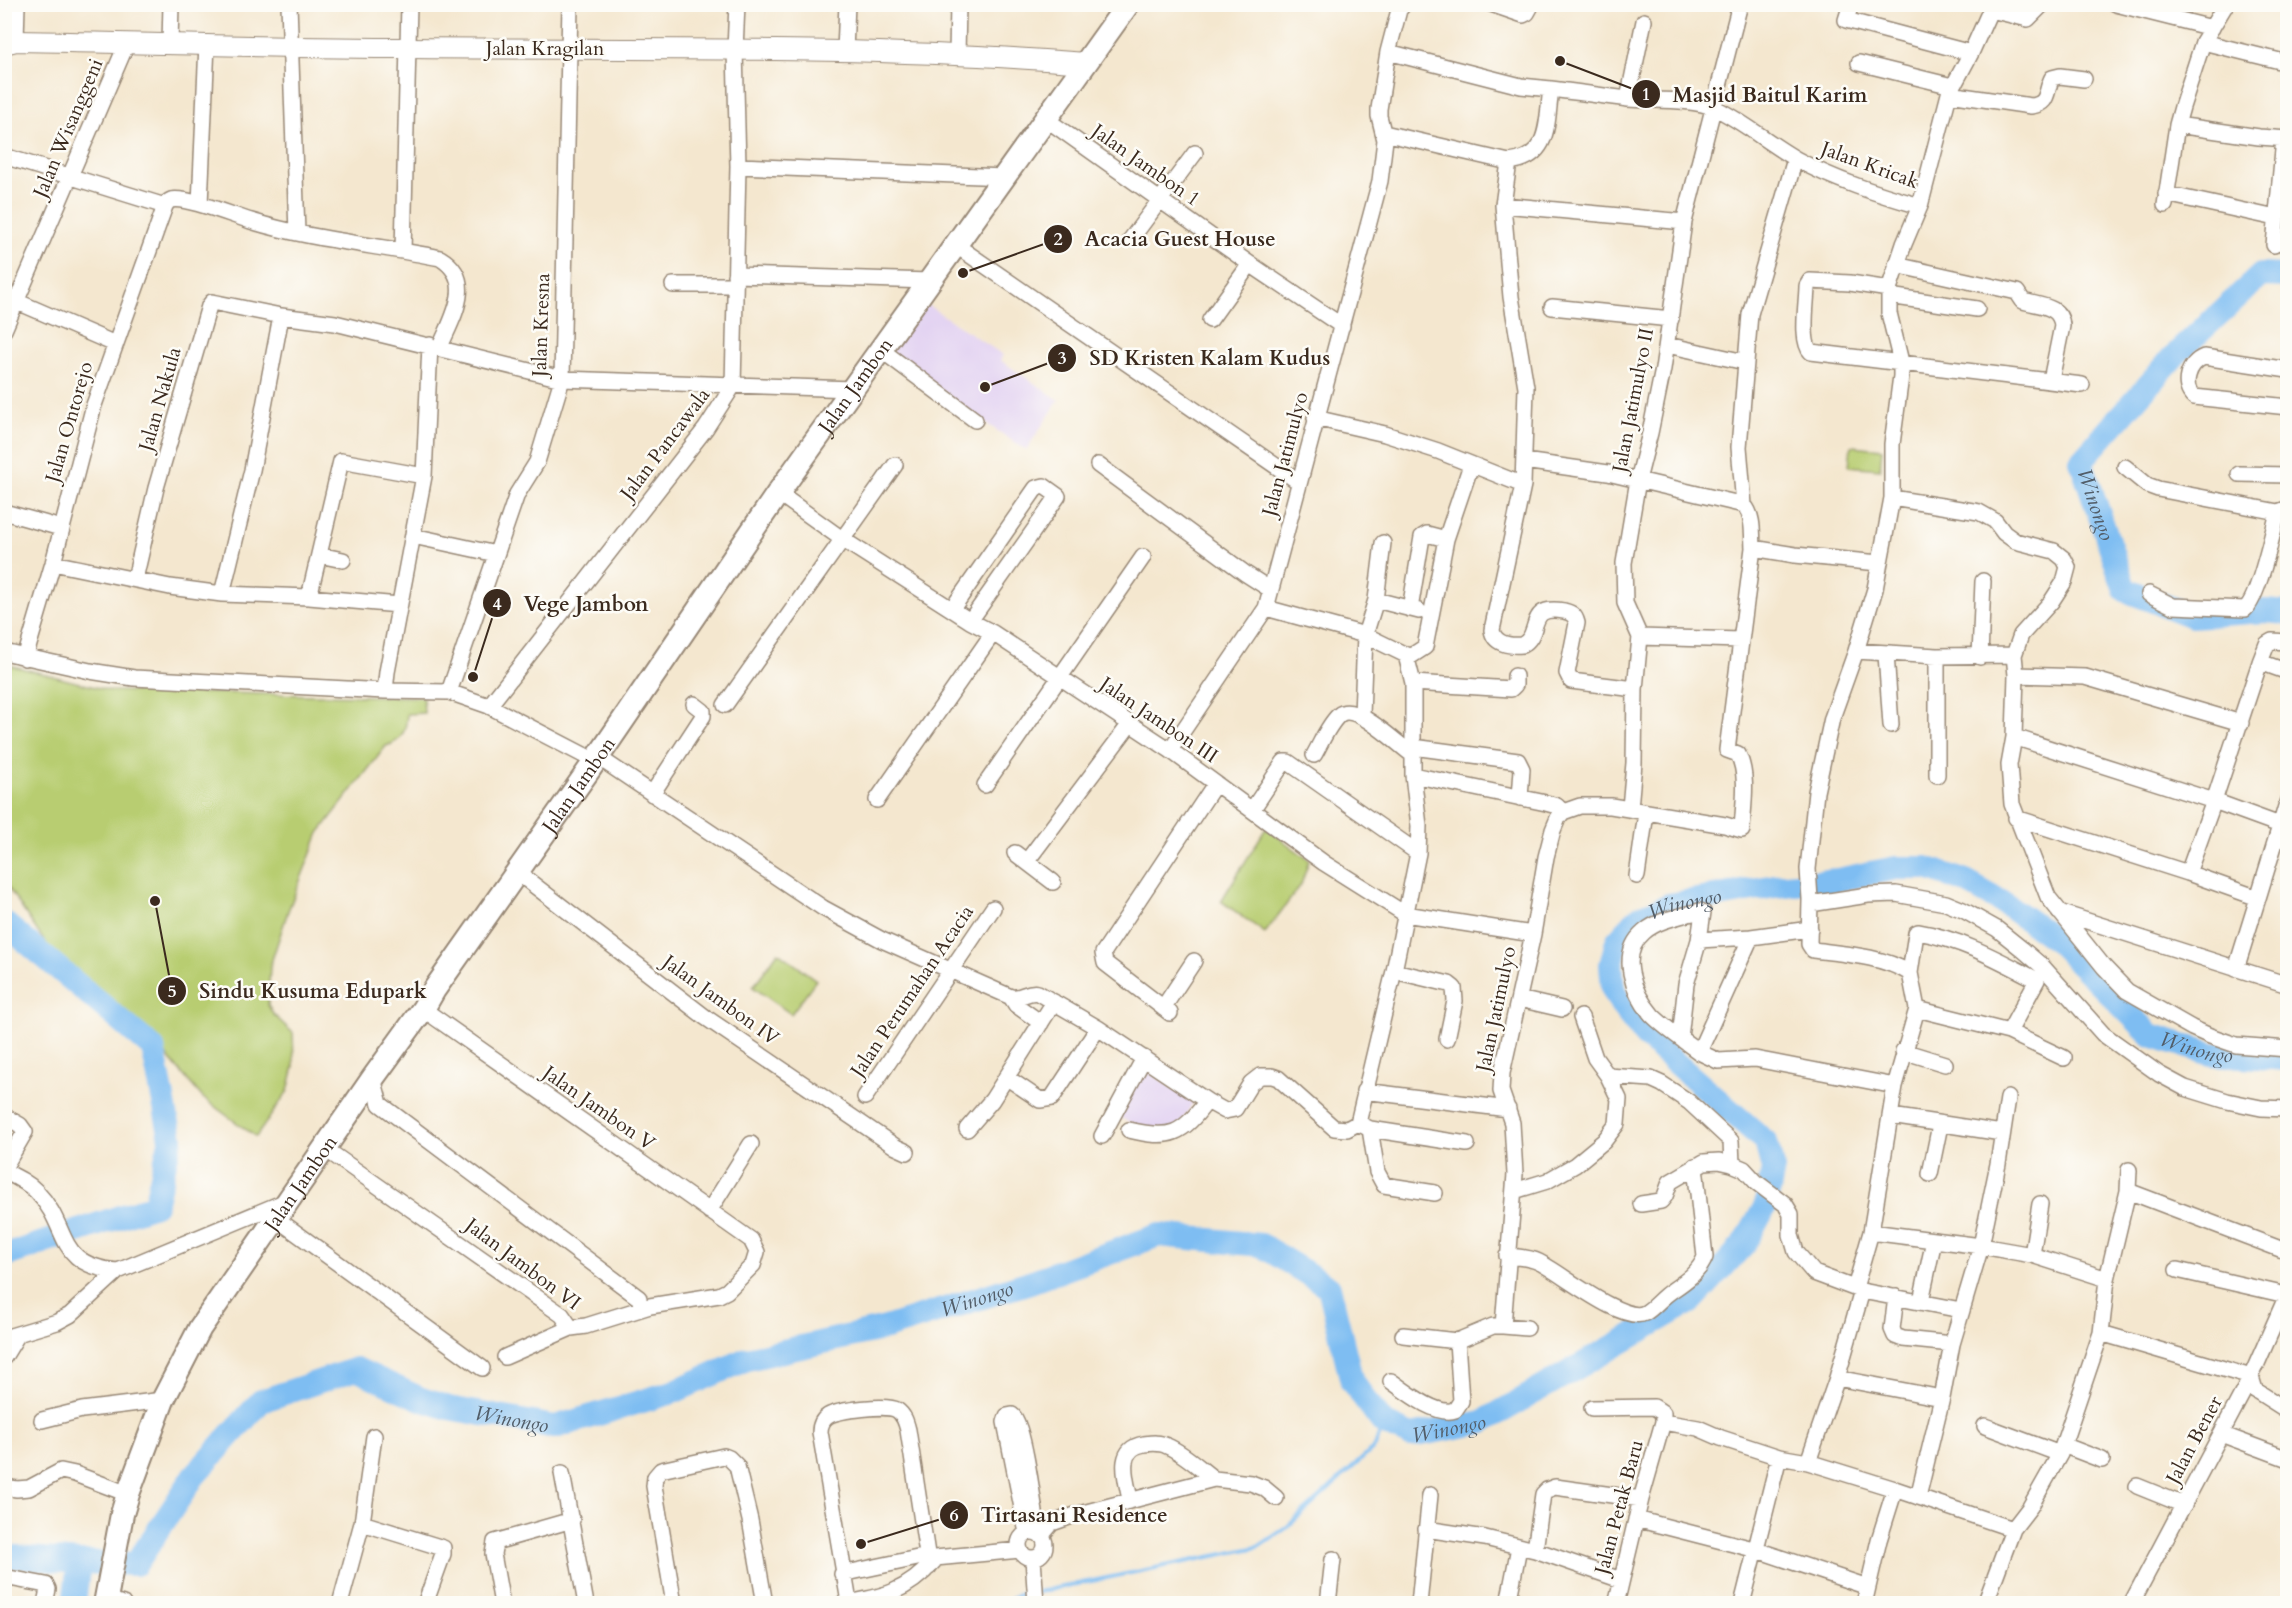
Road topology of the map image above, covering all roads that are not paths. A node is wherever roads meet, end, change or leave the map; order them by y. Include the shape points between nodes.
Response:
1 (17, 4) edge
2 (171, 4) edge
3 (289, 4) edge
4 (409, 4) edge
5 (570, 4) edge
6 (737, 4) edge
7 (847, 4) edge
8 (958, 4) edge
9 (1128, 4) edge
10 (1404, 4) edge
11 (1491, 4) edge
12 (1532, 4) edge
13 (1740, 4) edge
14 (1851, 4) edge
15 (2043, 4) edge
16 (2116, 4) edge
17 (2226, 4) edge
18 (1992, 8) edge
19 (1644, 21) dead end
20 (2212, 28) junction
21 (10, 42) edge
22 (2203, 42) junction
23 (127, 43) junction
24 (170, 43) junction
25 (207, 44) junction
26 (289, 46) junction
27 (570, 47) junction
28 (408, 48) junction
29 (735, 50) junction
30 (845, 51) junction
31 (1388, 52) junction
32 (1971, 53) junction
33 (957, 55) junction
34 (1086, 63) junction
35 (1859, 63) dead end
36 (2288, 63) edge
37 (2084, 79) dead end
38 (1551, 89) junction
39 (1950, 90) junction
40 (1628, 99) junction
41 (1714, 108) junction
42 (1046, 119) junction
43 (2177, 125) junction
44 (1384, 133) junction
45 (2286, 139) edge
46 (1195, 153) dead end
47 (4, 156) edge
48 (1795, 159) junction
49 (1509, 162) junction
50 (738, 166) junction
51 (1004, 177) junction
52 (70, 178) junction
53 (2283, 196) edge
54 (1160, 200) junction
55 (166, 204) junction
56 (200, 204) junction
57 (1503, 205) junction
58 (1920, 206) junction
59 (2276, 218) junction
60 (1684, 222) junction
61 (297, 233) junction
62 (1131, 239) dead end
63 (2274, 245) dead end
64 (957, 246) junction
65 (403, 251) junction
66 (1250, 264) junction
67 (1896, 265) junction
68 (735, 280) junction
69 (929, 280) junction
70 (673, 285) dead end
71 (1889, 293) junction
72 (10, 299) edge
73 (1552, 307) dead end
74 (1977, 309) dead end
75 (281, 316) junction
76 (1671, 319) junction
77 (1210, 320) dead end
78 (1342, 326) junction
79 (4, 330) edge
80 (115, 344) junction
81 (1667, 345) junction
82 (435, 346) junction
83 (880, 349) junction
84 (1745, 362) junction
85 (1901, 362) junction
86 (2288, 370) edge
87 (562, 379) junction
88 (2051, 380) junction
89 (2082, 385) dead end
90 (733, 386) junction
91 (853, 389) junction
92 (2288, 407) edge
93 (1315, 418) junction
94 (975, 420) dead end
95 (1524, 461) junction
96 (895, 465) dead end
97 (1098, 465) dead end
98 (1472, 465) junction
99 (2125, 467) dead end
100 (2239, 474) dead end
101 (2288, 475) edge
102 (424, 476) junction
103 (1638, 480) junction
104 (1299, 482) junction
105 (1524, 485) junction
106 (778, 493) junction
107 (1892, 498) junction
108 (1744, 505) junction
109 (2283, 510) edge
110 (4, 512) edge
111 (61, 528) junction
112 (412, 536) junction
113 (842, 539) junction
114 (1446, 539) junction
115 (1383, 543) dead end
116 (1753, 548) junction
117 (496, 554) junction
118 (319, 555) junction
119 (1143, 558) dead end
120 (343, 560) dead end
121 (53, 563) junction
122 (1879, 563) junction
123 (135, 579) junction
124 (1983, 581) dead end
125 (1271, 590) junction
126 (222, 594) junction
127 (2149, 594) dead end
128 (309, 597) junction
129 (1376, 600) junction
130 (399, 605) junction
131 (1266, 608) junction
132 (952, 609) junction
133 (1410, 609) junction
134 (1431, 614) junction
135 (970, 621) junction
136 (993, 633) junction
137 (1365, 635) junction
138 (1640, 637) junction
139 (1740, 640) junction
140 (2288, 642) edge
141 (1856, 651) junction
142 (4, 652) edge
143 (1886, 654) junction
144 (2014, 655) junction
145 (1937, 656) junction
146 (1980, 657) junction
147 (25, 658) junction
148 (1408, 658) junction
149 (2260, 662) junction
150 (2288, 672) edge
151 (2016, 675) junction
152 (1515, 676) dead end
153 (1060, 679) junction
154 (1413, 683) junction
155 (1635, 689) junction
156 (385, 691) junction
157 (449, 692) junction
158 (694, 704) dead end
159 (725, 705) dead end
160 (489, 706) junction
161 (1362, 715) junction
162 (1130, 723) junction
163 (2241, 723) junction
164 (1891, 725) dead end
165 (2014, 737) junction
166 (1170, 750) junction
167 (1413, 751) junction
168 (1314, 755) dead end
169 (596, 759) junction
170 (1413, 775) junction
171 (1937, 775) dead end
172 (1215, 784) junction
173 (985, 785) dead end
174 (652, 794) junction
175 (1520, 798) junction
176 (877, 800) dead end
177 (2288, 800) edge
178 (2214, 801) junction
179 (1630, 808) junction
180 (1252, 810) junction
181 (1563, 812) junction
182 (1646, 813) junction
183 (2016, 818) junction
184 (2283, 827) edge
185 (1418, 853) junction
186 (517, 872) junction
187 (2188, 873) junction
188 (1637, 876) dead end
189 (1053, 882) dead end
190 (2258, 898) junction
191 (1810, 901) junction
192 (993, 908) dead end
193 (2059, 912) junction
194 (1406, 914) junction
195 (1810, 929) junction
196 (1533, 934) junction
197 (1751, 938) junction
198 (1699, 940) junction
199 (1194, 961) dead end
200 (2236, 969) junction
201 (950, 971) junction
202 (1394, 971) junction
203 (1910, 973) junction
204 (2040, 974) junction
205 (2288, 986) edge
206 (1011, 997) junction
207 (1519, 999) junction
208 (1054, 1002) junction
209 (1917, 1008) junction
210 (1562, 1009) dead end
211 (423, 1010) junction
212 (1581, 1017) dead end
213 (1041, 1023) junction
214 (1098, 1028) junction
215 (2009, 1032) junction
216 (1680, 1038) junction
217 (1447, 1039) dead end
218 (2288, 1049) edge
219 (1904, 1051) junction
220 (1699, 1052) junction
221 (1144, 1058) junction
222 (2064, 1058) dead end
223 (1945, 1064) dead end
224 (1608, 1076) junction
225 (1006, 1077) junction
226 (373, 1078) junction
227 (1894, 1086) junction
228 (1364, 1091) junction
229 (865, 1097) dead end
230 (2008, 1098) dead end
231 (1207, 1101) junction
232 (1508, 1109) junction
233 (2288, 1109) edge
234 (4, 1116) edge
235 (1891, 1116) junction
236 (1940, 1125) junction
237 (1364, 1126) junction
238 (967, 1130) dead end
239 (1129, 1130) dead end
240 (2002, 1133) junction
241 (1102, 1136) dead end
242 (751, 1144) dead end
243 (1467, 1144) dead end
244 (324, 1148) junction
245 (907, 1152) dead end
246 (1732, 1164) junction
247 (1695, 1166) junction
248 (4, 1170) edge
249 (2129, 1170) dead end
250 (1930, 1174) dead end
251 (1514, 1191) junction
252 (2128, 1191) junction
253 (1435, 1193) dead end
254 (289, 1200) junction
255 (1641, 1204) dead end
256 (2040, 1204) dead end
257 (709, 1211) junction
258 (277, 1219) junction
259 (1871, 1232) junction
260 (751, 1240) joint
261 (1934, 1240) junction
262 (1981, 1246) junction
263 (2288, 1252) edge
264 (2032, 1255) junction
265 (1508, 1256) junction
266 (2177, 1269) dead end
267 (118, 1271) junction
268 (2107, 1279) junction
269 (1858, 1289) junction
270 (2287, 1294) edge
271 (1896, 1297) junction
272 (639, 1298) dead end
273 (1921, 1301) junction
274 (1961, 1310) junction
275 (1503, 1326) junction
276 (571, 1328) junction
277 (1527, 1328) dead end
278 (2101, 1333) junction
279 (1403, 1335) dead end
280 (11, 1336) edge
281 (1457, 1341) junction
282 (1952, 1344) junction
283 (4, 1357) edge
284 (505, 1357) dead end
285 (482, 1368) dead end
286 (2251, 1377) junction
287 (1837, 1378) junction
288 (1391, 1381) dead end
289 (1942, 1398) junction
290 (163, 1400) junction
291 (1592, 1408) dead end
292 (2288, 1411) edge
293 (42, 1420) dead end
294 (1663, 1422) junction
295 (1985, 1426) dead end
296 (2221, 1434) junction
297 (374, 1436) dead end
298 (1015, 1436) dead end
299 (2061, 1449) junction
300 (1779, 1457) junction
301 (2288, 1459) edge
302 (2102, 1460) dead end
303 (1808, 1462) junction
304 (562, 1473) dead end
305 (1214, 1479) junction
306 (2137, 1486) dead end
307 (4, 1487) edge
308 (1894, 1489) junction
309 (1430, 1495) dead end
310 (1918, 1497) junction
311 (1276, 1498) dead end
312 (1130, 1499) junction
313 (1641, 1499) junction
314 (125, 1504) junction
315 (2184, 1505) junction
316 (1636, 1519) junction
317 (572, 1520) junction
318 (362, 1523) junction
319 (1426, 1529) junction
320 (2013, 1529) junction
321 (1035, 1534) junction
322 (1519, 1546) junction
323 (1535, 1550) junction
324 (1757, 1550) junction
325 (1027, 1554) junction
326 (1333, 1559) dead end
327 (930, 1560) junction
328 (842, 1574) junction
329 (4, 1577) edge
330 (1621, 1580) junction
331 (1868, 1587) junction
332 (110, 1599) edge
333 (845, 1603) edge
334 (45, 1604) edge
335 (340, 1604) edge
336 (425, 1604) edge
337 (502, 1604) edge
338 (586, 1604) edge
339 (674, 1604) edge
340 (765, 1604) edge
341 (1036, 1604) edge
342 (1328, 1604) edge
343 (1419, 1604) edge
344 (1508, 1604) edge
345 (1616, 1604) edge
346 (1742, 1604) edge
347 (1864, 1604) edge
348 (1985, 1604) edge
349 (2131, 1604) edge

1 - 21 street
2 - 24 street
3 - 26 street
4 - 28 street
5 - 27 street, Jalan Kresna
6 - 29 street, Jalan Pancawala
7 - 30 street
8 - 33 street
9 - 34 main road, Jalan Jambon
10 - 31 street, Jalan Jatimulyo
11 - 12 street via 1523,15
13 - 41 street, Jalan Jatimulyo II
14 - 32 street via 1846,20
15 - 18 street via 2028,19
16 - 20 street
17 - 20 street
18 - 32 street, Jalan Kricak
19 - 40 street
20 - 22 street
21 - 23 street, Jalan Kragilan
22 - 36 street
22 - 43 street
23 - 24 street, Jalan Kragilan
23 - 52 street, Jalan Wisanggeni
24 - 25 street, Jalan Kragilan
25 - 26 street, Jalan Kragilan
25 - 56 street
26 - 28 street, Jalan Kragilan
26 - 61 street
27 - 28 street, Jalan Kragilan
27 - 29 street, Jalan Kragilan
27 - 87 street, Jalan Kresna
28 - 65 street
29 - 30 street, Jalan Kragilan
29 - 50 street, Jalan Pancawala
30 - 33 street, Jalan Kragilan
31 - 38 street, Jalan Kricak via 1521,86
31 - 44 street, Jalan Jatimulyo via 1379,116
32 - 39 street, Jalan Kricak
33 - 34 street, Jalan Kragilan
34 - 42 main road, Jalan Jambon
35 - 39 street
37 - 39 street via 2052,78 2046,99 2026,106
38 - 40 street, Jalan Kricak
38 - 49 street via 1540,148 1524,160
39 - 58 street, Jalan Kricak
40 - 41 street, Jalan Kricak
41 - 48 street, Jalan Kricak
41 - 60 street, Jalan Jatimulyo II
42 - 51 main road, Jalan Jambon
42 - 54 street, Jalan Jambon 1
43 - 45 street
43 - 59 street via 2165,200
44 - 49 street
44 - 78 street, Jalan Jatimulyo via 1380,181
45 - 53 street
46 - 54 street
47 - 52 street
48 - 58 street, Jalan Kricak via 1887,197
48 - 84 street via 1750,314
49 - 57 street
50 - 51 street
50 - 68 street, Jalan Pancawala
51 - 64 main road, Jalan Jambon
52 - 55 street
52 - 72 street, Jalan Wisanggeni
53 - 59 street
54 - 62 street
54 - 66 street, Jalan Jambon 1
55 - 56 street via 175,200
55 - 80 street, Jalan Ontorejo
56 - 61 street
57 - 60 street
57 - 95 street via 1510,297 1526,387
58 - 67 street
59 - 63 street
60 - 76 street, Jalan Jatimulyo II
61 - 65 street
64 - 69 main road, Jalan Jambon
64 - 104 street
65 - 82 street via 440,258 450,264 460,285 459,299
66 - 77 street
66 - 78 street, Jalan Jambon 1
67 - 71 street
67 - 88 street via 2008,289 2018,293 2023,301 2057,312 2062,326
68 - 69 street
68 - 70 street
68 - 90 street, Jalan Pancawala
69 - 83 main road, Jalan Jambon
71 - 74 street
71 - 85 street via 1889,313
71 - 85 street via 1850,283 1810,280 1806,345 1811,352
72 - 79 street, Jalan Wisanggeni
72 - 80 street
73 - 76 street
75 - 82 street, Jalan Nakula via 335,323
75 - 123 street, Jalan Nakula via 214,302 208,306 156,488
75 - 126 street via 252,470
76 - 81 street, Jalan Jatimulyo II
78 - 93 street, Jalan Jatimulyo
80 - 111 street, Jalan Ontorejo
81 - 84 street
81 - 103 street, Jalan Jatimulyo II
82 - 87 street, Jalan Nakula
82 - 102 street
83 - 91 main road, Jalan Jambon
83 - 94 street
84 - 108 street via 1739,447
85 - 88 street
85 - 107 street via 1892,444
86 - 92 street via 2204,357 2193,364 2187,383 2194,397
87 - 90 street, Jalan Nakula
87 - 117 street, Jalan Kresna via 537,462 517,494
88 - 89 street
90 - 91 street, Jalan Nakula
90 - 160 street, Jalan Pancawala via 706,428
91 - 106 main road, Jalan Jambon
93 - 98 street via 1385,434
93 - 104 street, Jalan Jatimulyo
95 - 103 street
95 - 105 street
96 - 113 street
97 - 125 street
98 - 105 street
98 - 114 street
99 - 109 street via 2146,485 2158,489
100 - 101 street
102 - 112 street
102 - 118 street via 341,461
103 - 108 street
103 - 138 street, Jalan Jatimulyo II via 1624,563 1624,591
104 - 125 street, Jalan Jatimulyo
105 - 155 street via 1492,630 1494,638 1522,645 1529,640 1541,613 1553,609 1570,613 1577,623 1567,673 1571,681
106 - 113 street, Jalan Jambon III
106 - 169 main road, Jalan Jambon
107 - 122 street
107 - 144 street via 1979,512 1995,521 2015,541 2054,551 2064,559 2068,567 2064,582 2021,635
108 - 116 street via 1751,515
109 - 127 street via 2252,602 2245,609 2173,606
110 - 111 street
111 - 121 street, Jalan Ontorejo
112 - 117 street
112 - 130 street
113 - 132 street, Jalan Jambon III
113 - 159 street
114 - 133 street via 1427,534 1422,537
114 - 134 street
115 - 129 street
116 - 122 street
116 - 139 street
117 - 157 street, Jalan Kresna
118 - 120 street
118 - 128 street
119 - 153 street
121 - 123 street
121 - 147 street, Jalan Ontorejo
122 - 141 street
123 - 126 street
124 - 146 street
125 - 131 street, Jalan Jatimulyo
126 - 128 street
128 - 130 street
129 - 133 street
129 - 137 street
130 - 156 street
131 - 137 street
131 - 166 street, Jalan Jatimulyo
132 - 135 street, Jalan Jambon III
132 - 135 street via 1036,488 1044,486 1058,496
133 - 134 street
134 - 148 street via 1425,647
135 - 136 street, Jalan Jambon III
136 - 153 street, Jalan Jambon III
136 - 176 street
137 - 148 street
137 - 161 street
138 - 139 street
138 - 155 street, Jalan Jatimulyo II
139 - 182 street via 1727,750 1738,754 1741,760 1742,830
140 - 149 street via 2267,644
141 - 143 street
141 - 191 street via 1832,718 1816,792 1808,869
142 - 147 street
143 - 145 street
143 - 164 street
144 - 146 street
144 - 151 street
145 - 146 street
145 - 171 street
147 - 156 street via 134,678
148 - 154 street
149 - 150 street
149 - 163 street
151 - 163 street via 2085,677
151 - 165 street
152 - 154 street via 1511,689
153 - 162 street, Jalan Jambon III
153 - 173 street
154 - 167 street
155 - 179 street, Jalan Jatimulyo II
156 - 157 street
157 - 160 street
158 - 174 street via 704,716
160 - 169 street
161 - 167 street
161 - 168 street via 1347,712 1337,716
162 - 166 street, Jalan Jambon III
162 - 189 street via 1021,857
163 - 178 street
165 - 178 street
165 - 183 street via 2009,765
166 - 172 street, Jalan Jambon III
167 - 170 street
167 - 175 street via 1518,761 1522,769
169 - 174 street
169 - 186 main road, Jalan Jambon
170 - 175 street
170 - 185 street
172 - 180 street, Jalan Jambon III
172 - 199 street via 1103,953 1105,963 1167,1010
174 - 201 street via 823,908
175 - 181 street via 1551,804
177 - 184 street
178 - 184 street
178 - 187 street
179 - 181 street via 1593,805
179 - 182 street
180 - 185 street via 1284,762 1288,762
180 - 194 street, Jalan Jambon III via 1324,863
181 - 196 street, Jalan Jatimulyo via 1546,857
182 - 188 street
183 - 187 street
183 - 193 street via 2048,897
184 - 190 street
185 - 194 street
186 - 211 main road, Jalan Jambon
186 - 245 street, Jalan Jambon IV via 705,1017
187 - 190 street
190 - 200 street
191 - 195 street
191 - 204 street via 1896,894 1946,903 1997,929
192 - 201 street, Jalan Perumahan Acacia
193 - 200 street
193 - 218 street via 2127,991 2210,1036 2236,1045
194 - 196 street, Jalan Jambon III
194 - 202 street
195 - 197 street
195 - 203 street via 1809,944 1813,950 1863,957
196 - 207 street, Jalan Jatimulyo
197 - 198 street
197 - 220 street
198 - 216 street via 1686,984
198 - 216 street via 1704,916 1700,911 1645,931 1633,946 1630,959 1634,986 1642,1000
200 - 205 street
201 - 206 street
201 - 229 street, Jalan Perumahan Acacia
202 - 217 street via 1454,988
202 - 228 street
203 - 204 street via 1918,932
203 - 209 street
204 - 215 street
204 - 233 street via 2103,1034 2185,1088 2261,1108
206 - 208 street via 1033,992
206 - 213 street
207 - 210 street
207 - 232 street, Jalan Jatimulyo via 1502,1073 1501,1091
208 - 213 street
208 - 214 street
209 - 215 street
209 - 219 street
211 - 226 main road, Jalan Jambon
211 - 257 street, Jalan Jambon V
212 - 224 street via 1595,1058
213 - 225 street
214 - 221 street
214 - 225 street via 1052,1098 1040,1100
215 - 222 street
216 - 220 street
219 - 223 street
219 - 227 street
220 - 227 street via 1718,1061 1755,1059
221 - 231 street
221 - 241 street
224 - 246 street via 1651,1079 1689,1102 1731,1142
224 - 251 street via 1619,1099 1617,1124 1604,1141 1547,1181
225 - 238 street
226 - 244 main road, Jalan Jambon
226 - 272 street via 380,1104
227 - 235 street
228 - 232 street
228 - 237 street
230 - 240 street
231 - 237 street via 1225,1111 1235,1109 1251,1083 1260,1076 1272,1076 1334,1128
231 - 239 street via 1191,1122 1177,1132
232 - 251 street, Jalan Jatimulyo via 1514,1144
234 - 248 street via 25,1132
235 - 236 street
235 - 259 street
236 - 240 street
236 - 250 street
237 - 243 street
237 - 253 street via 1384,1185
240 - 262 street
242 - 257 street
244 - 254 main road, Jalan Jambon
244 - 276 street, Jalan Jambon VI via 562,1315
246 - 247 street via 1719,1161
246 - 269 street via 1744,1169 1785,1204 1791,1218 1793,1243 1801,1260 1814,1273
247 - 255 street via 1670,1182 1661,1201
247 - 265 street via 1705,1257 1687,1280 1645,1313 1630,1313 1602,1302 1539,1262
248 - 267 street via 36,1191 80,1261
249 - 252 street
251 - 265 street, Jalan Jatimulyo
252 - 263 street
252 - 268 street
254 - 258 main road, Jalan Jambon
254 - 267 street
256 - 264 street
257 - 260 street, Jalan Jambon V
258 - 285 street
258 - 290 main road, Jalan Jambon via 200,1328
259 - 261 street
259 - 269 street
260 - 276 street, Jalan Jambon VI via 757,1252 753,1265 727,1291 650,1306
261 - 262 street
261 - 273 street
262 - 264 street
262 - 274 street
264 - 268 street
265 - 275 street, Jalan Jatimulyo
266 - 270 street
267 - 280 street via 57,1322
268 - 278 street
269 - 271 street
269 - 287 street
270 - 286 street, Jalan Bener
271 - 273 street
271 - 282 street via 1892,1329 1895,1336
273 - 274 street
274 - 282 street
275 - 277 street
275 - 281 street via 1493,1326
276 - 284 street
278 - 286 street
278 - 299 street
279 - 281 street
280 - 283 street
281 - 288 street via 1461,1401 1455,1410 1443,1412
282 - 289 street
286 - 292 street via 2254,1390
286 - 296 street, Jalan Bener
287 - 289 street
287 - 303 street
289 - 310 street
290 - 293 street via 82,1410
290 - 314 main road, Jalan Jambon
291 - 294 street via 1654,1407 1662,1410
294 - 300 street via 1698,1428
294 - 313 street, Jalan Petak Baru
295 - 299 street
296 - 301 street
296 - 315 street, Jalan Bener
297 - 318 street
298 - 321 street
299 - 302 street
299 - 320 street via 2030,1507
300 - 303 street
300 - 324 street
303 - 308 street
304 - 317 street
305 - 311 street via 1251,1483
305 - 312 street
305 - 312 street via 1168,1446 1139,1445 1126,1455 1124,1463
306 - 315 street
307 - 314 street via 29,1488 61,1471 75,1474
308 - 310 street
308 - 331 street
309 - 319 street
310 - 320 street
312 - 321 street via 1053,1523
313 - 316 street, Jalan Petak Baru
313 - 323 street via 1555,1487 1547,1490 1543,1494
314 - 332 main road, Jalan Jambon
315 - 349 street, Jalan Bener
316 - 324 street
316 - 330 street, Jalan Petak Baru
317 - 337 street via 495,1542 493,1554
317 - 338 street
318 - 335 street
318 - 336 street via 443,1548
319 - 322 street
319 - 343 street
320 - 348 street
321 - 325 street via 1020,1540
321 - 325 street via 1045,1545 1044,1550 1037,1557
322 - 323 street
322 - 344 street
323 - 330 street
324 - 331 street
324 - 346 street
325 - 327 street
325 - 341 street
326 - 342 street
327 - 328 street
327 - 328 street via 908,1430 902,1414 891,1407 874,1407 832,1414 823,1421 820,1432
327 - 333 street via 918,1578 903,1589
328 - 333 street
329 - 334 street via 46,1585
330 - 345 street, Jalan Petak Baru
331 - 347 street
339 - 340 street via 655,1477 661,1470 717,1456 729,1458 737,1466

